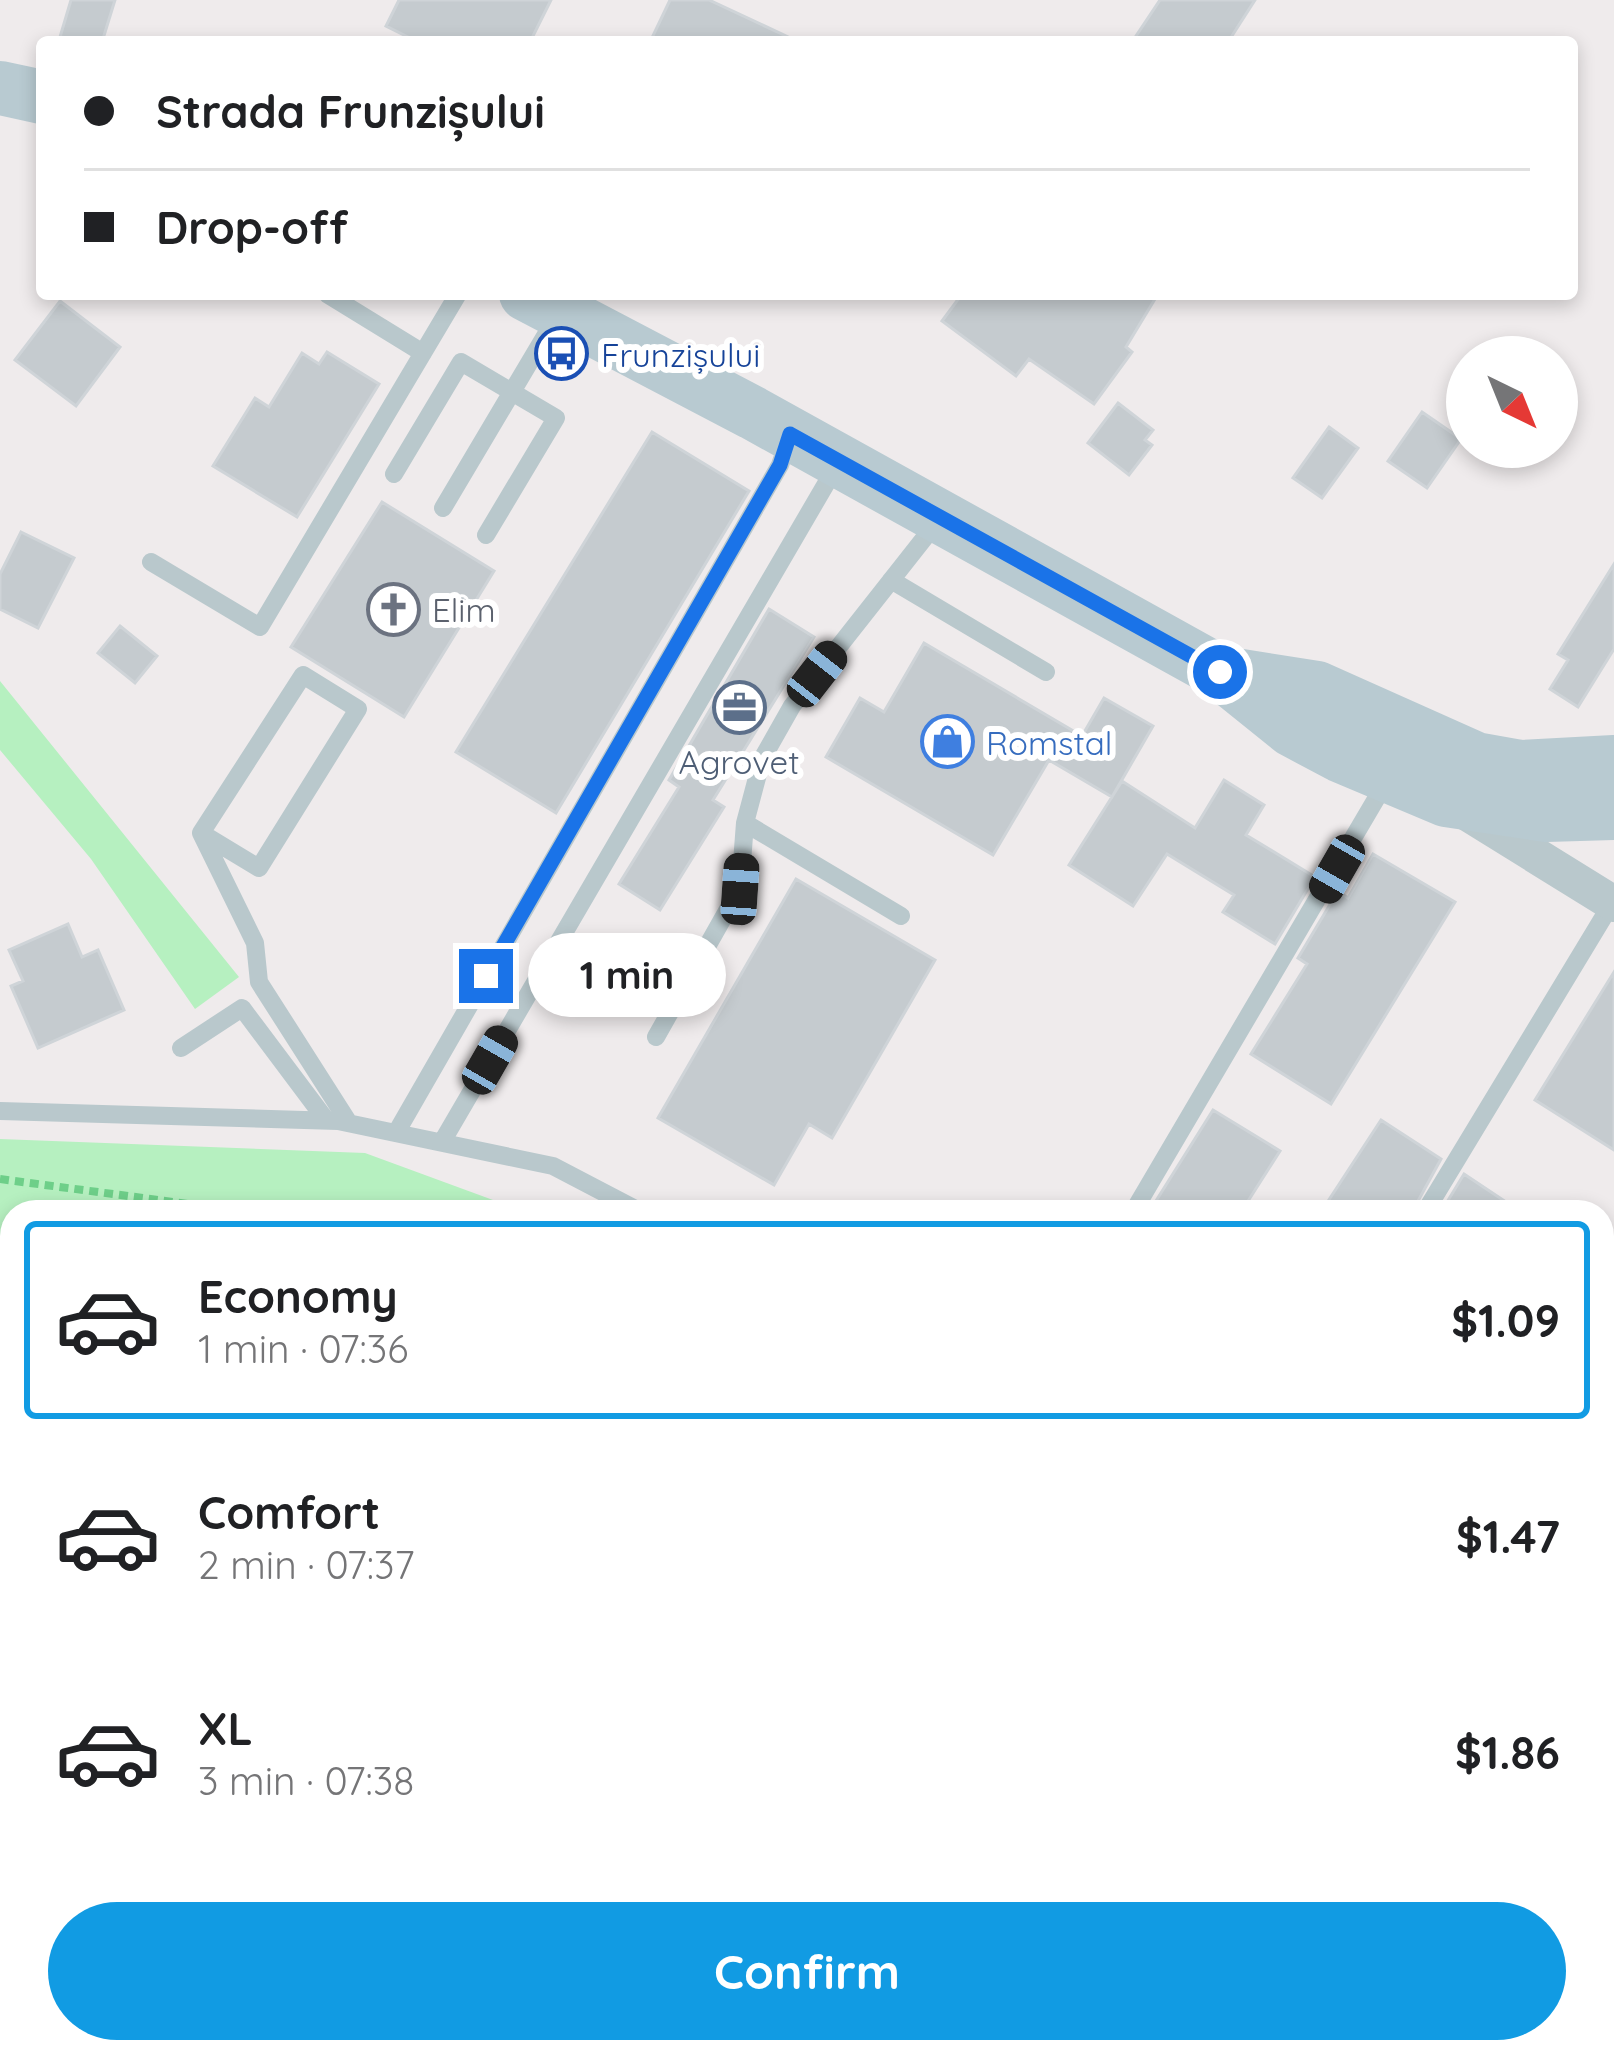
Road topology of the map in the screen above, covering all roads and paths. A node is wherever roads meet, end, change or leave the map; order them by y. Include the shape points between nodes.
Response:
1 (0, 88) edge
2 (36, 96) edge
3 (337, 300) edge
4 (454, 300) edge
5 (543, 303) edge
6 (423, 352) junction
7 (512, 392) junction
8 (790, 434) junction
9 (839, 461) junction
10 (394, 474) dead end
11 (443, 508) dead end
12 (940, 518) junction
13 (486, 535) dead end
14 (151, 562) dead end
15 (891, 580) junction
16 (1046, 672) dead end
17 (1220, 672) junction
18 (1614, 762) edge
19 (1389, 778) junction
20 (1446, 800) junction
21 (1614, 813) edge
22 (745, 823) junction
23 (201, 833) junction
24 (1613, 904) edge
25 (901, 916) dead end
26 (656, 1037) dead end
27 (181, 1048) dead end
28 (0, 1111) edge
29 (326, 1120) junction
30 (349, 1123) junction
31 (396, 1132) junction
32 (442, 1142) junction
33 (0, 1179) edge
34 (158, 1200) edge
35 (617, 1200) edge
36 (1140, 1200) edge
37 (1432, 1200) edge

1 - 2 main road
3 - 6 lane
4 - 6 lane
5 - 7 lane
5 - 8 main road
6 - 14 lane via 260,627
7 - 10 lane via 461,362
7 - 11 lane
7 - 13 lane via 556,418
8 - 9 main road
8 - 31 lane via 780,465
9 - 12 main road
9 - 32 lane
12 - 15 lane
12 - 17 main road
15 - 16 lane
15 - 22 lane via 792,706 762,759
17 - 18 main road via 1317,688 1476,759 1521,767
17 - 19 main road via 1292,730
19 - 20 main road
19 - 36 lane
20 - 21 main road via 1526,814
20 - 24 street
22 - 25 lane
22 - 26 lane via 740,889
23 - 23 lane via 303,675 358,709 259,868
23 - 30 lane via 255,943 259,982
24 - 37 lane
27 - 29 lane via 242,1008
28 - 29 lane
29 - 30 lane
30 - 31 lane
31 - 32 lane
32 - 35 lane via 553,1166
33 - 34 path

